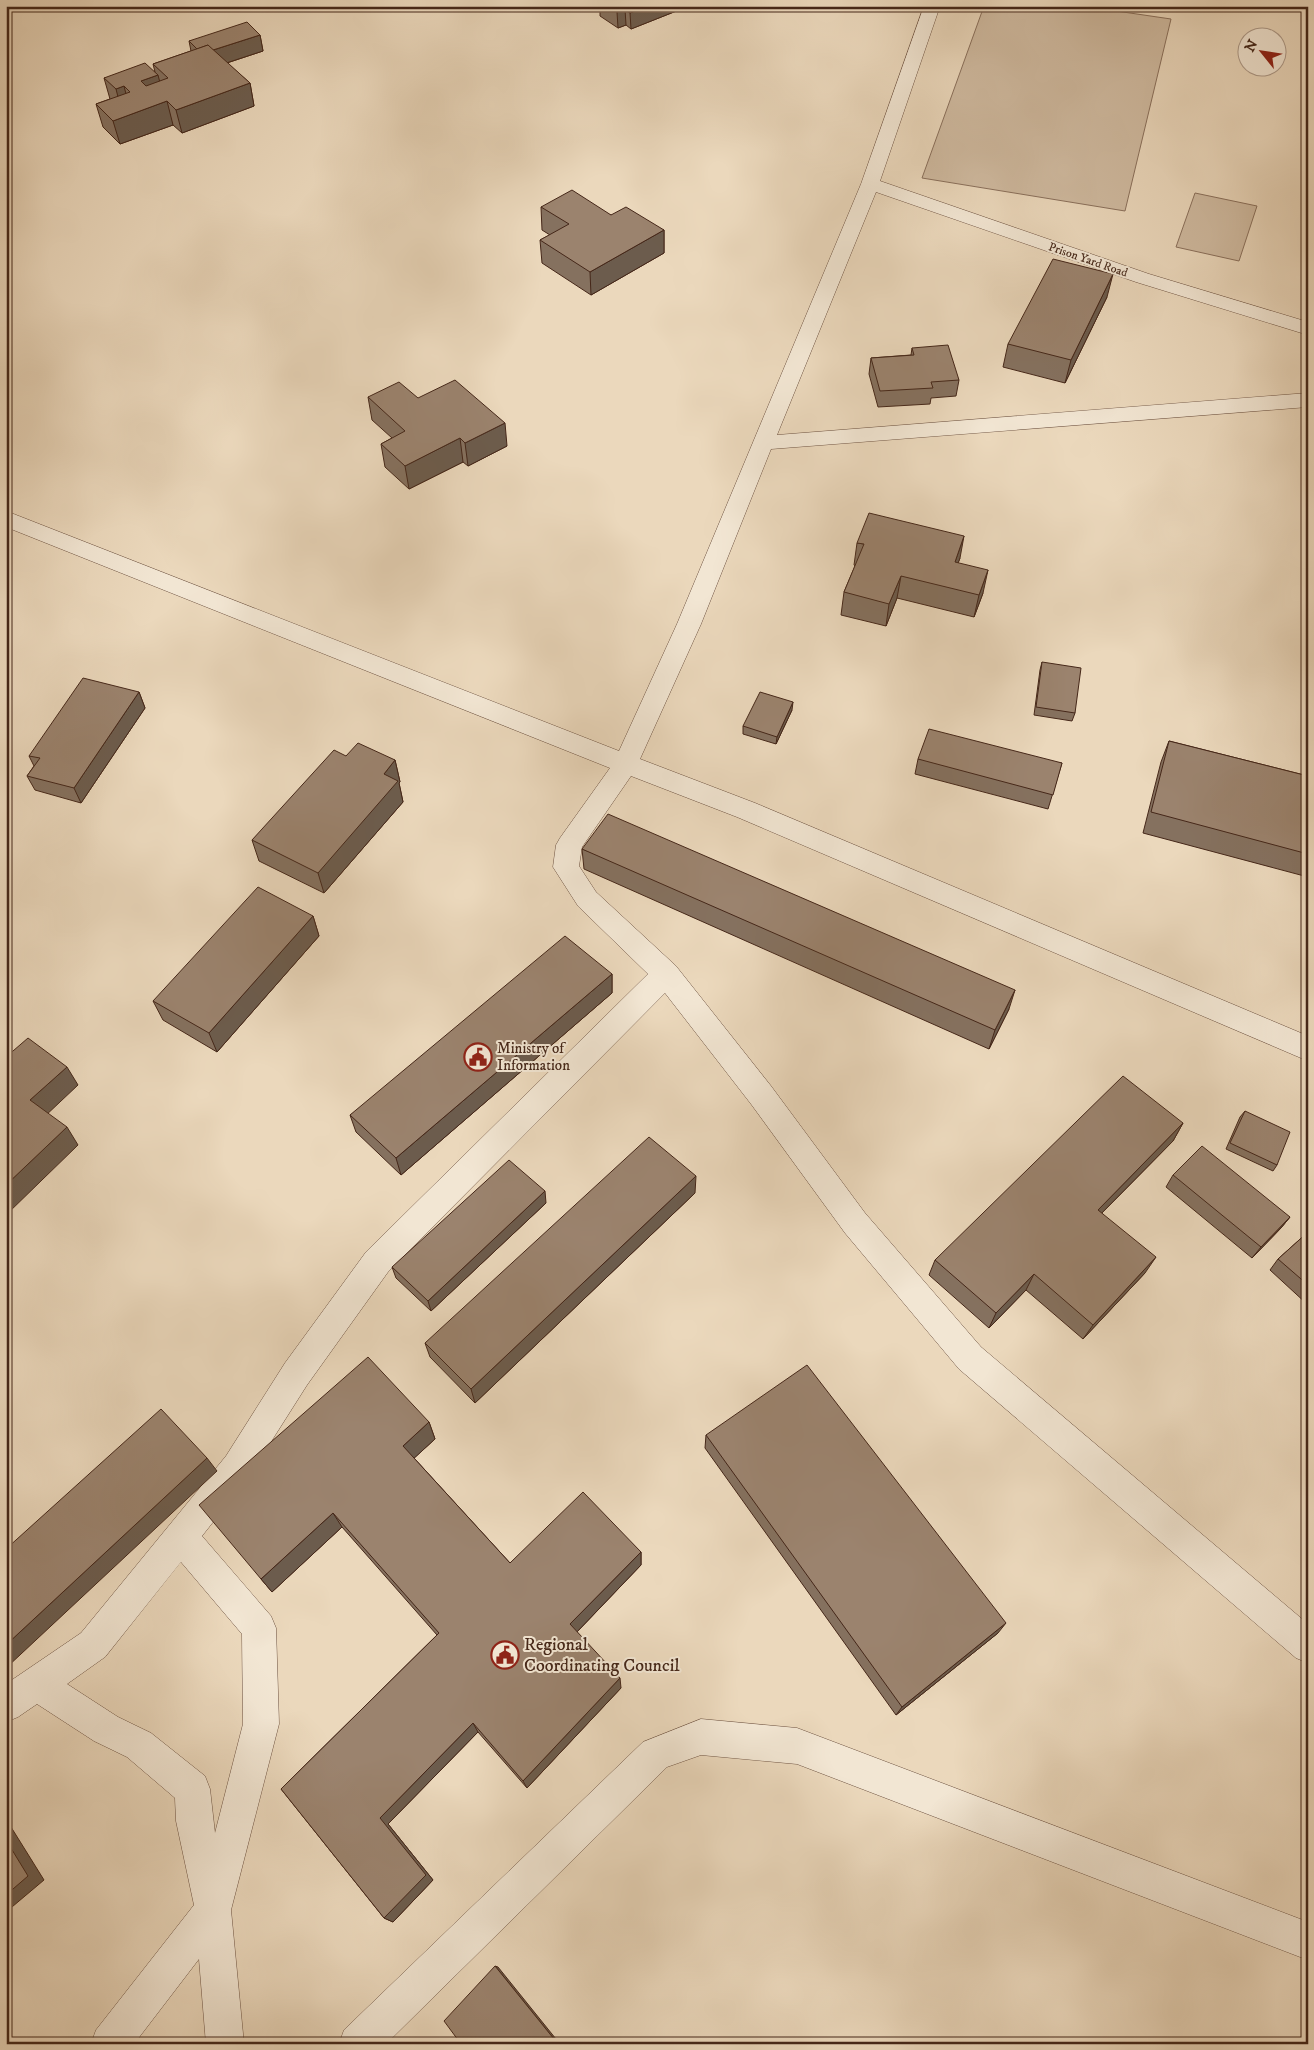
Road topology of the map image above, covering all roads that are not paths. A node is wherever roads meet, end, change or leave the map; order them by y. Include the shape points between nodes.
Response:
1 (932, 6) edge
2 (870, 184) junction
3 (1308, 329) edge
4 (1308, 400) edge
5 (764, 443) junction
6 (6, 518) edge
7 (626, 764) junction
8 (666, 974) junction
9 (1308, 1049) edge
10 (181, 1536) junction
11 (1308, 1646) edge
12 (36, 1684) junction
13 (6, 1705) edge
14 (213, 1910) junction
15 (1308, 1942) edge
16 (110, 2044) edge
17 (225, 2044) edge
18 (358, 2044) edge

1 - 2 street
2 - 3 street, Prison Yard Road via 1096,263
2 - 5 street
4 - 5 street
5 - 7 street via 689,624
6 - 7 street
7 - 8 street via 569,845 566,867 588,899
7 - 9 street via 746,810
8 - 10 street via 377,1262 296,1374 237,1467
8 - 11 street via 761,1095 855,1223 970,1358
10 - 12 street via 93,1645
10 - 14 street via 258,1628 260,1724
12 - 13 street
12 - 14 street via 106,1729 139,1745 192,1788 194,1821
14 - 16 street
14 - 17 street
15 - 18 street via 798,1746 701,1737 655,1754

